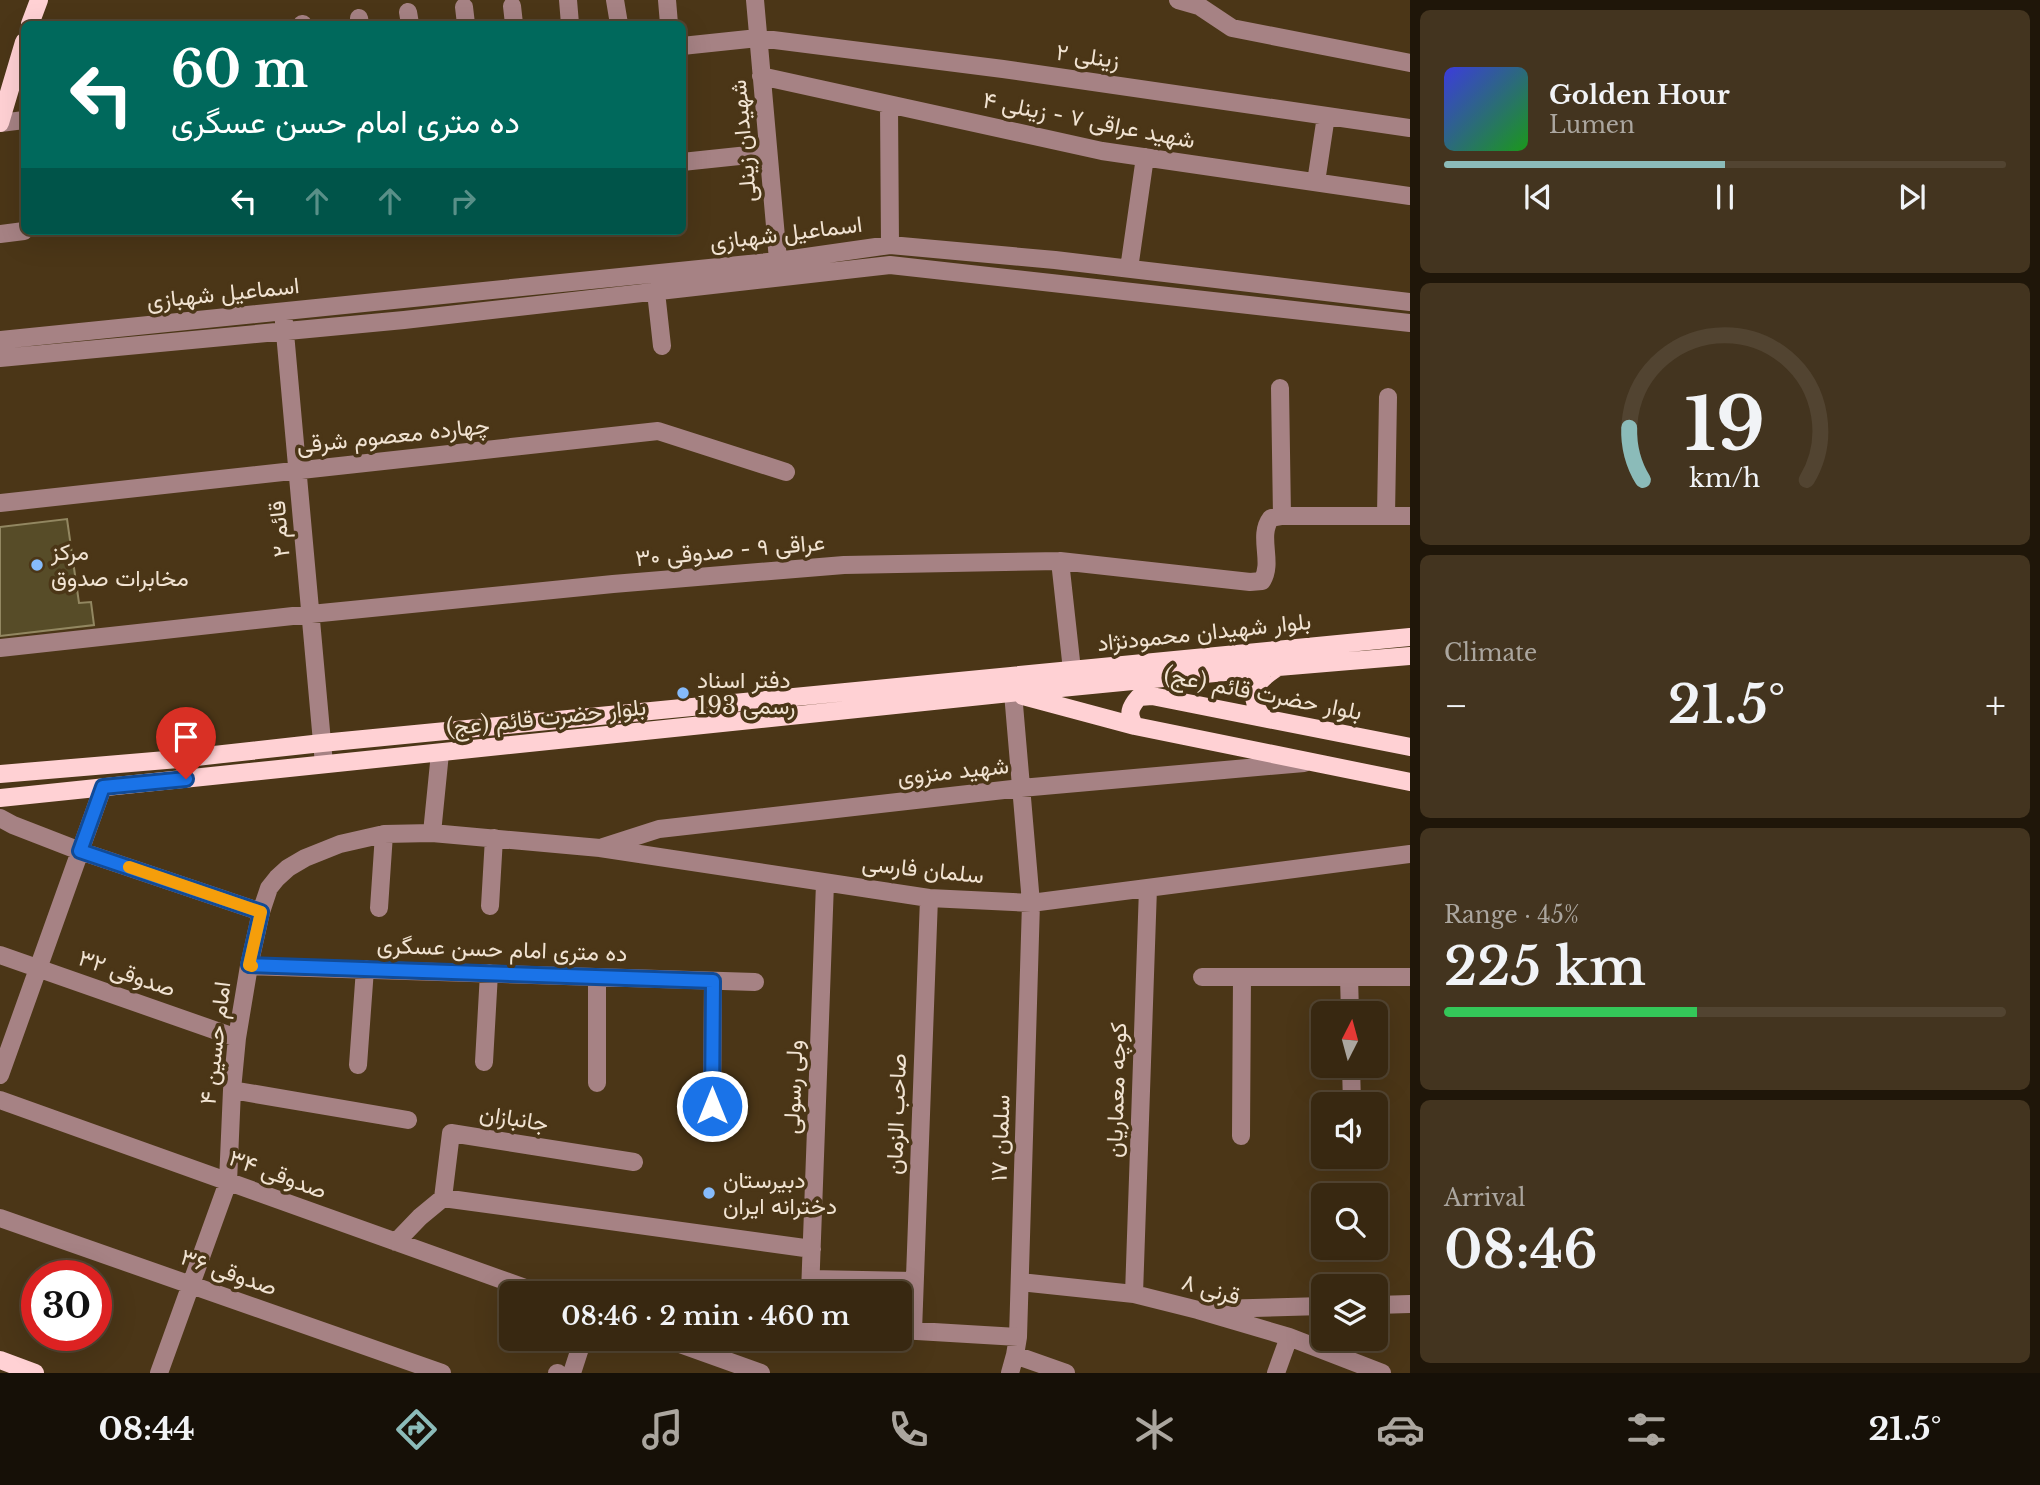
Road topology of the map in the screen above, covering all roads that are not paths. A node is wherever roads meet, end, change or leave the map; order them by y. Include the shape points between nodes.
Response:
1 (38, 0) edge
2 (568, 0) edge
3 (615, 0) edge
4 (667, 0) edge
5 (755, 0) edge
6 (1178, 0) edge
7 (512, 5) dead end
8 (31, 21) edge
9 (514, 21) edge
10 (570, 21) edge
11 (618, 21) edge
12 (669, 21) edge
13 (758, 38) junction
14 (686, 46) edge
15 (21, 52) edge
16 (1410, 63) edge
17 (761, 76) junction
18 (889, 105) junction
19 (1326, 116) junction
20 (21, 120) edge
21 (0, 123) edge
22 (1410, 128) edge
23 (768, 153) junction
24 (1145, 157) junction
25 (686, 162) edge
26 (1316, 182) junction
27 (1410, 196) edge
28 (21, 231) edge
29 (0, 233) edge
30 (890, 245) junction
31 (1129, 269) junction
32 (779, 270) junction
33 (656, 292) junction
34 (1410, 302) edge
35 (283, 312) junction
36 (1410, 323) edge
37 (285, 331) junction
38 (0, 340) edge
39 (662, 346) dead end
40 (0, 358) edge
41 (1280, 388) dead end
42 (1388, 397) dead end
43 (298, 470) junction
44 (786, 472) dead end
45 (0, 503) edge
46 (1282, 516) junction
47 (1386, 516) junction
48 (1410, 516) edge
49 (1060, 561) junction
50 (311, 614) junction
51 (1410, 637) edge
52 (0, 648) edge
53 (1410, 656) edge
54 (1278, 667) junction
55 (1072, 670) junction
56 (1003, 677) joint
57 (1013, 693) junction
58 (1262, 717) junction
59 (1135, 726) junction
60 (323, 743) junction
61 (1410, 747) edge
62 (440, 753) junction
63 (1314, 762) junction
64 (324, 764) junction
65 (0, 774) edge
66 (1410, 782) edge
67 (103, 787) junction
68 (1021, 788) junction
69 (0, 798) edge
70 (0, 818) edge
71 (432, 833) junction
72 (384, 834) junction
73 (494, 838) junction
74 (600, 848) junction
75 (80, 851) junction
76 (1410, 854) edge
77 (825, 883) junction
78 (1147, 888) junction
79 (929, 898) junction
80 (1031, 903) junction
81 (490, 906) dead end
82 (379, 908) dead end
83 (261, 912) junction
84 (0, 955) edge
85 (249, 965) junction
86 (38, 968) junction
87 (365, 969) junction
88 (489, 973) junction
89 (597, 977) junction
90 (1202, 977) dead end
91 (1242, 977) junction
92 (1349, 977) junction
93 (1410, 977) edge
94 (713, 981) junction
95 (755, 982) dead end
96 (1350, 1001) edge
97 (237, 1038) junction
98 (484, 1062) dead end
99 (358, 1065) dead end
100 (0, 1075) edge
101 (597, 1083) dead end
102 (232, 1090) junction
103 (0, 1100) edge
104 (712, 1106) dead end
105 (408, 1120) dead end
106 (1241, 1136) dead end
107 (634, 1162) dead end
108 (228, 1182) junction
109 (443, 1198) junction
110 (0, 1218) edge
111 (396, 1242) junction
112 (812, 1250) junction
113 (505, 1281) edge
114 (811, 1281) edge
115 (914, 1281) joint
116 (1020, 1282) junction
117 (191, 1285) junction
118 (912, 1294) edge
119 (1134, 1294) junction
120 (1410, 1304) edge
121 (1388, 1305) edge
122 (1311, 1306) edge
123 (1198, 1310) junction
124 (912, 1332) edge
125 (1289, 1338) junction
126 (1017, 1346) junction
127 (579, 1351) edge
128 (700, 1351) edge
129 (0, 1360) edge
130 (36, 1373) edge
131 (159, 1373) edge
132 (442, 1373) edge
133 (572, 1373) edge
134 (761, 1373) edge
135 (1010, 1373) edge
136 (1066, 1373) edge
137 (1276, 1373) edge
138 (1382, 1373) edge

1 - 8 main road
2 - 10 street
3 - 11 street
4 - 12 street
5 - 13 street, شهیدان زینلی
6 - 16 street via 1199,6 1232,28
7 - 9 street
13 - 14 street, زینلی ۲
13 - 17 street, شهیدان زینلی
13 - 19 street, زینلی ۲
15 - 21 main road
17 - 18 street, شهید عراقی ۷ - زینلی ۴
17 - 23 street, شهیدان زینلی
18 - 24 street, شهید عراقی ۷ - زینلی ۴
18 - 30 street
19 - 22 street, زینلی ۲
19 - 26 street
20 - 21 street
23 - 25 street
23 - 32 street, شهیدان زینلی
24 - 26 street, شهید عراقی ۷ - زینلی ۴
24 - 31 street
26 - 27 street, شهید عراقی ۷ - زینلی ۴
28 - 29 street
30 - 31 street, اسماعیل شهبازی
30 - 32 street, اسماعیل شهبازی
31 - 34 street, اسماعیل شهبازی
32 - 33 street, اسماعیل شهبازی
32 - 35 street, اسماعیل شهبازی
32 - 36 street, اسماعیل شهبازی via 890,265
33 - 37 street, اسماعیل شهبازی
33 - 39 street
35 - 37 street, قائم ۲
35 - 38 street, اسماعیل شهبازی
37 - 40 street, اسماعیل شهبازی
37 - 43 street, قائم ۲
41 - 46 street
42 - 47 street
43 - 44 street, چهارده معصوم شرقی via 658,430
43 - 45 street, چهارده معصوم شرقی
43 - 50 street, قائم ۲
46 - 47 street
46 - 49 street, عراقی ۹ - صدوقی ۳۰ via 1271,518 1265,529 1267,573 1262,581
47 - 48 street
49 - 50 street, عراقی ۹ - صدوقی ۳۰ via 844,565
49 - 55 street
50 - 52 street, عراقی ۹ - صدوقی ۳۰
50 - 60 street, قائم ۲
51 - 55 main road, بلوار شهیدان محمودنژاد
53 - 54 main road, بلوار شهیدان محمودنژاد
54 - 57 main road, بلوار شهیدان محمودنژاد
54 - 58 main road via 1263,677 1253,693
55 - 56 main road, بلوار شهیدان محمودنژاد
56 - 60 main road, بلوار حضرت قائم (عج)
57 - 59 main road, بلوار حضرت قائم (عج)
57 - 62 main road, بلوار حضرت قائم (عج)
57 - 68 street, سلمان ۱۷
58 - 59 main road, بلوار حضرت قائم (عج) via 1152,695 1139,697 1130,706
58 - 61 main road, بلوار حضرت قائم (عج)
59 - 63 main road, بلوار حضرت قائم (عج)
60 - 64 street, قائم ۲
60 - 65 main road, بلوار حضرت قائم (عج)
62 - 64 main road, بلوار حضرت قائم (عج)
62 - 71 street
63 - 66 main road, بلوار حضرت قائم (عج)
63 - 68 street, شهید منزوی
64 - 67 main road, بلوار حضرت قائم (عج)
67 - 69 main road, بلوار حضرت قائم (عج)
67 - 75 street
68 - 74 street, شهید منزوی via 659,829
68 - 80 street, سلمان ۱۷
70 - 75 street
71 - 72 street, امام حسین ۴
71 - 73 street, سلمان فارسی
72 - 82 street
72 - 83 street, امام حسین ۴ via 340,844 288,868 269,888
73 - 74 street, سلمان فارسی
73 - 81 street
74 - 77 street, سلمان فارسی
75 - 83 street
75 - 86 street
76 - 78 street, سلمان فارسی
77 - 79 street, سلمان فارسی
77 - 112 street, ولی رسولی
78 - 80 street, سلمان فارسی
78 - 119 street, کوچه معماریان
79 - 80 street, سلمان فارسی
79 - 115 street, صاحب الزمان
80 - 116 street, سلمان ۱۷
83 - 85 street, امام حسین ۴
84 - 86 street, صدوقی ۳۲
85 - 87 street, ده متری امام حسن عسگری
85 - 97 street, امام حسین ۴
86 - 97 street, صدوقی ۳۲
86 - 100 street
87 - 88 street, ده متری امام حسن عسگری
87 - 99 street
88 - 89 street, ده متری امام حسن عسگری
88 - 98 street
89 - 94 street, ده متری امام حسن عسگری
89 - 101 street
90 - 91 street
91 - 92 street
91 - 106 street
92 - 93 street
92 - 96 street
94 - 95 street, ده متری امام حسن عسگری
94 - 104 street
97 - 102 street, امام حسین ۴
102 - 105 street
102 - 108 street, امام حسین ۴
103 - 108 street, صدوقی ۳۴
107 - 109 street, جانبازان via 451,1133
108 - 111 street, صدوقی ۳۴
108 - 117 street, امام حسین ۴
109 - 111 street
109 - 112 street
110 - 117 street, صدوقی ۳۶
111 - 113 street, صدوقی ۳۴
112 - 114 street, ولی رسولی
115 - 118 street, صاحب الزمان
116 - 119 street, قرنی ۸
116 - 126 street, سلمان ۱۷
117 - 131 street, امام حسین ۴
117 - 132 street, صدوقی ۳۶
119 - 123 street, قرنی ۸
120 - 121 street
122 - 123 street
123 - 125 street, قرنی ۸
124 - 126 street
125 - 137 street
125 - 138 street, قرنی ۸
126 - 135 street, سلمان ۱۷
126 - 136 street
127 - 133 street
128 - 134 street
129 - 130 main road

